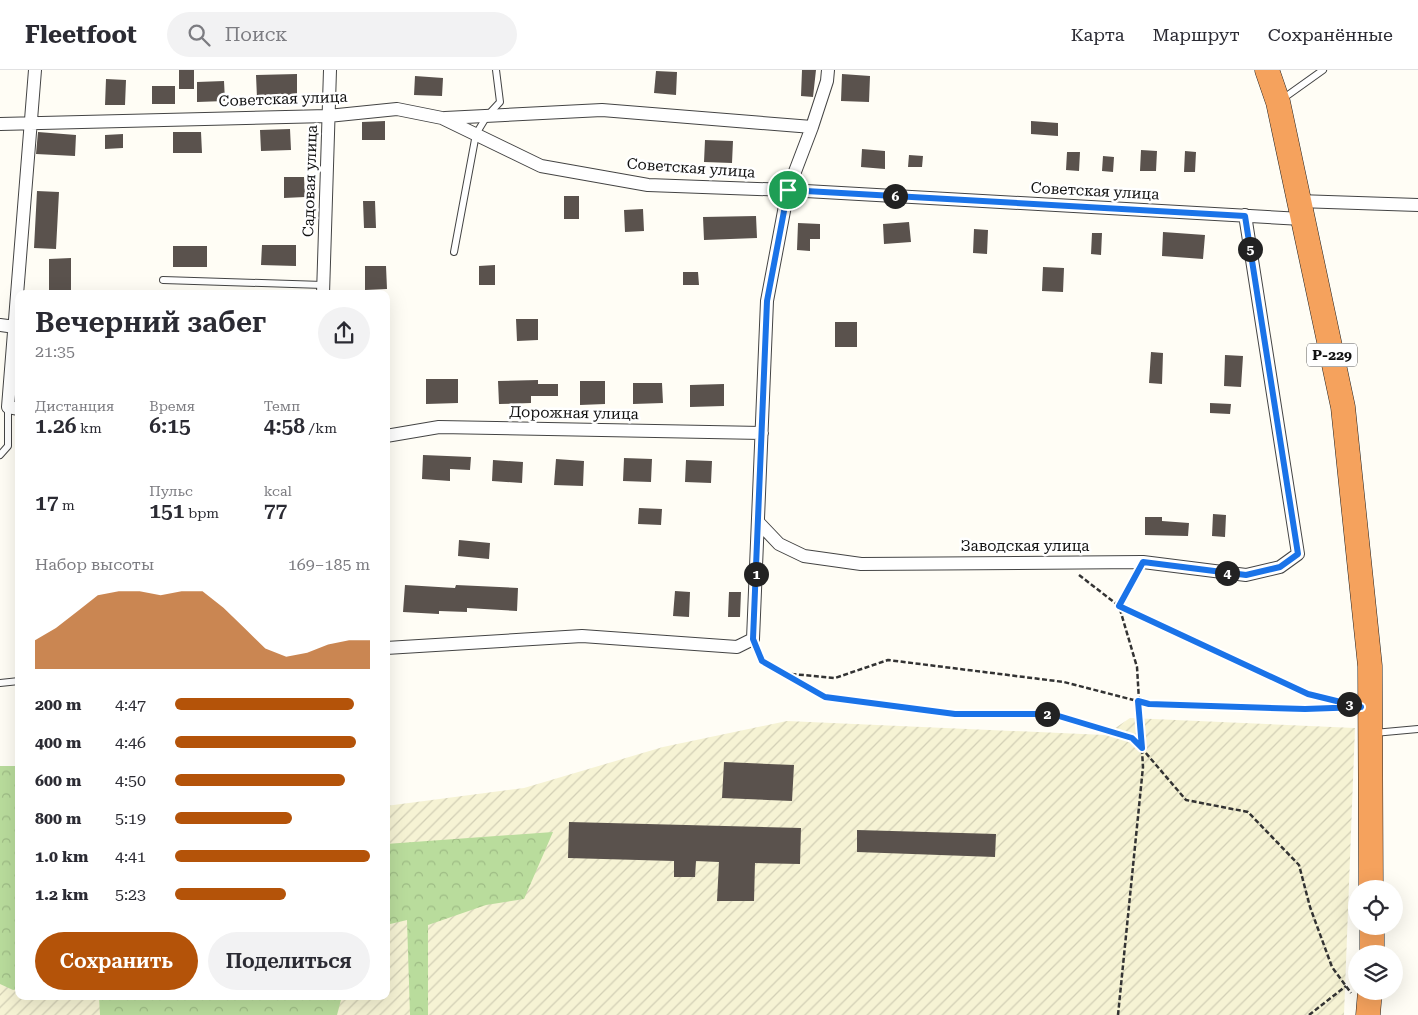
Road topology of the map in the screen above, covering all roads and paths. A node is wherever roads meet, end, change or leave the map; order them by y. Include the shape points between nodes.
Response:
1 (35, 70) edge
2 (330, 70) edge
3 (496, 70) edge
4 (828, 70) edge
5 (1267, 70) edge
6 (1279, 70) edge
7 (1323, 70) edge
8 (1278, 102) junction
9 (328, 116) junction
10 (487, 116) junction
11 (442, 118) junction
12 (31, 123) junction
13 (0, 124) edge
14 (812, 127) junction
15 (476, 134) junction
16 (788, 190) junction
17 (1418, 205) edge
18 (1300, 210) junction
19 (1245, 216) junction
20 (454, 252) dead end
21 (163, 280) dead end
22 (323, 289) edge
23 (18, 290) edge
24 (0, 325) edge
25 (15, 327) joint
26 (14, 408) edge
27 (762, 433) junction
28 (390, 435) edge
29 (0, 455) edge
30 (759, 523) junction
31 (1062, 562) junction
32 (1143, 562) junction
33 (1119, 606) junction
34 (753, 639) junction
35 (390, 648) edge
36 (781, 673) junction
37 (15, 681) edge
38 (0, 683) edge
39 (1138, 701) junction
40 (1418, 729) edge
41 (1371, 734) junction
42 (1142, 748) junction
43 (1371, 880) edge
44 (1346, 986) joint
45 (1363, 1000) edge
46 (1118, 1015) edge
47 (1309, 1015) edge
48 (1368, 1015) edge

1 - 12 street
2 - 9 street, Садовая улица
3 - 10 lane via 500,102
4 - 14 street
5 - 8 highway, Р-229
6 - 8 highway, Р-229
7 - 8 lane
8 - 18 highway, Р-229
9 - 11 street, Советская улица via 397,109
9 - 12 street, Советская улица
9 - 22 street, Садовая улица
10 - 11 street
10 - 14 street via 602,110
10 - 15 lane
11 - 15 street, Советская улица
12 - 13 street, Советская улица
12 - 23 street
14 - 16 street
15 - 16 street, Советская улица via 541,166 648,185
15 - 20 lane
16 - 19 street, Советская улица
16 - 27 street via 767,301
17 - 18 street, Советская улица
18 - 19 street, Советская улица
18 - 41 highway, Р-229 via 1343,407 1370,666
19 - 32 street, Заводская улица via 1298,554 1280,567 1246,575
21 - 22 lane
24 - 25 street
25 - 26 street
26 - 29 lane via 8,446
27 - 28 street, Дорожная улица via 439,427
27 - 30 street
30 - 31 street, Заводская улица via 779,544 804,556 861,564
30 - 34 street
31 - 32 street, Заводская улица
31 - 33 path
32 - 33 path
33 - 39 path via 1137,667
33 - 39 path via 1308,694 1361,707 1305,709
34 - 35 street via 737,647 582,636
34 - 36 path via 762,661
36 - 39 path via 835,678 888,660 1064,682
36 - 42 path via 825,697 955,714 1052,714 1132,738
37 - 38 lane
39 - 42 path
40 - 41 lane
41 - 43 highway, Р-229
42 - 44 path via 1186,800 1248,812 1299,865 1332,967
42 - 46 path via 1144,768
44 - 47 path
45 - 48 highway

